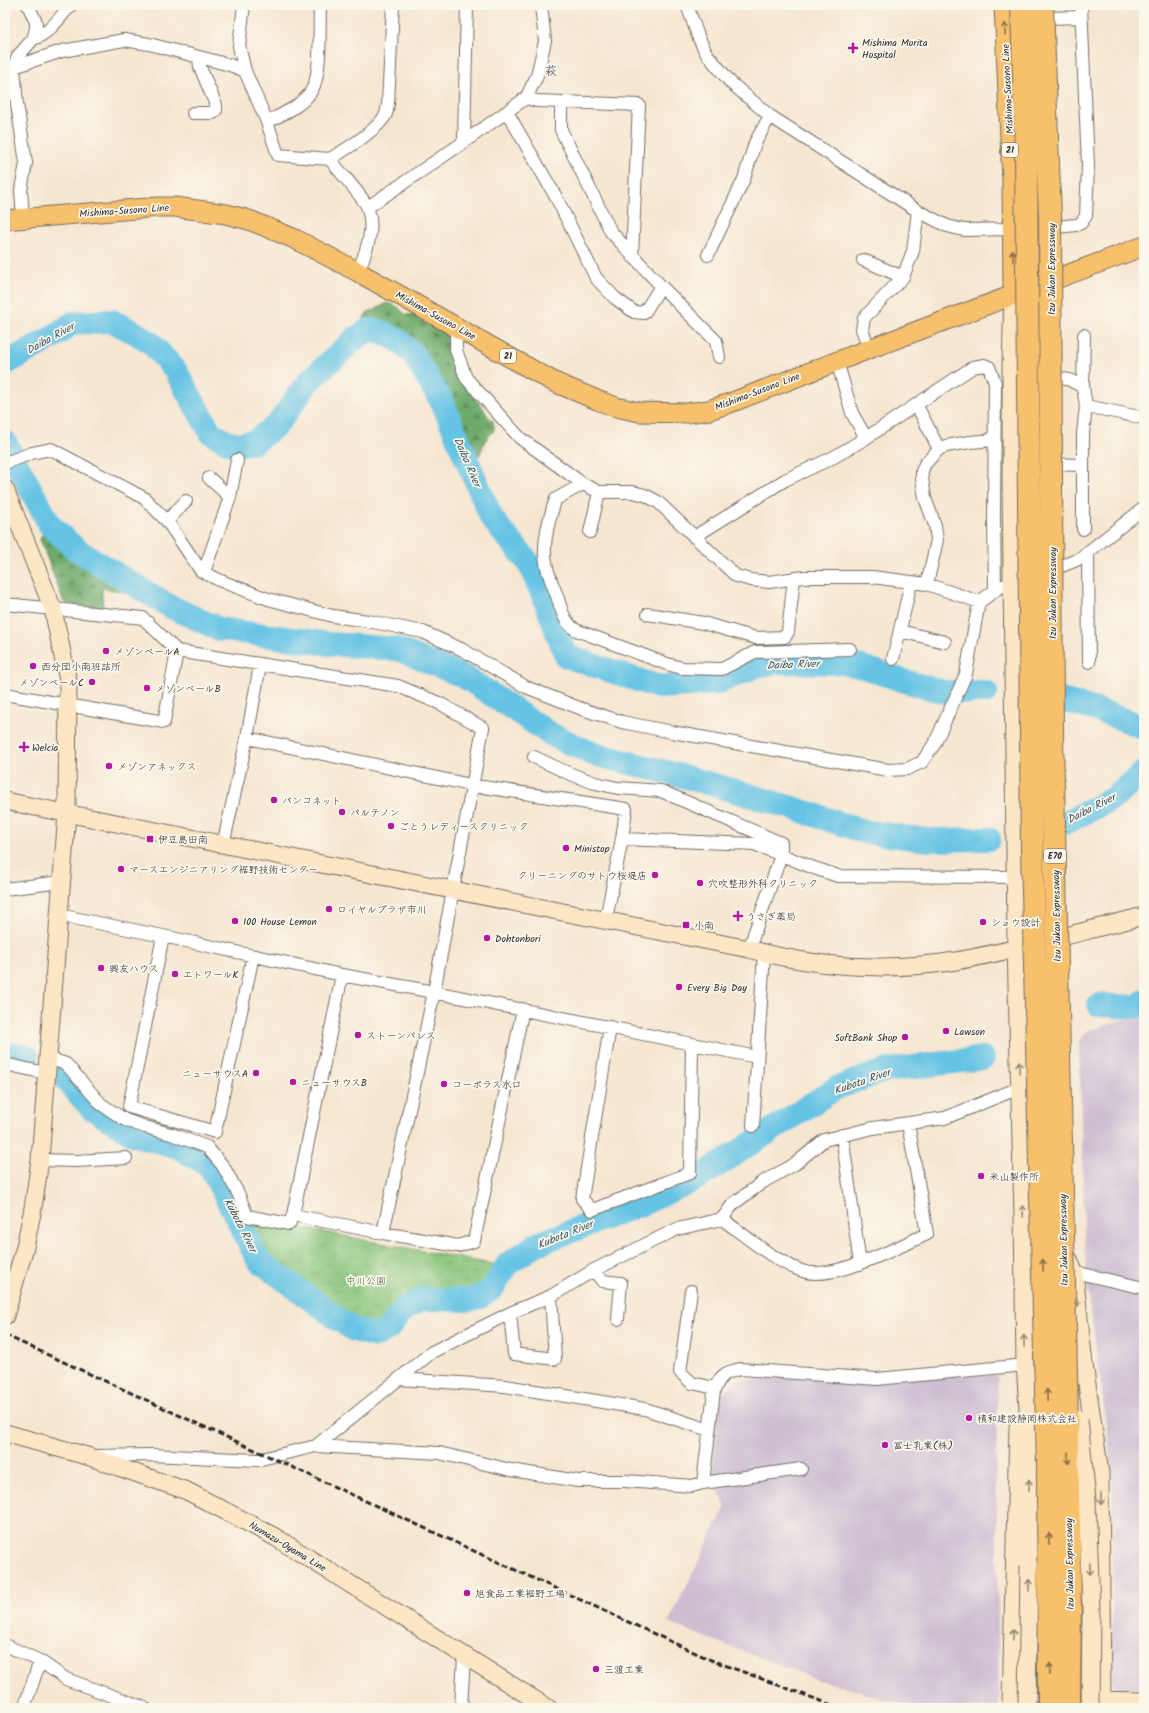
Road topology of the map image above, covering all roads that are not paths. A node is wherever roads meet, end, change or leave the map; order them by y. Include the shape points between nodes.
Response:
1 (28, 5) edge
2 (71, 5) edge
3 (244, 5) edge
4 (320, 5) edge
5 (393, 5) edge
6 (468, 5) edge
7 (541, 5) edge
8 (687, 5) edge
9 (1004, 5) edge
10 (1022, 5) edge
11 (1045, 10) edge
12 (1081, 11) edge
13 (33, 39) junction
14 (199, 57) junction
15 (5, 59) edge
16 (16, 62) junction
17 (245, 71) junction
18 (526, 98) junction
19 (561, 102) junction
20 (507, 112) junction
21 (193, 113) dead end
22 (770, 116) junction
23 (267, 122) junction
24 (464, 142) junction
25 (330, 159) junction
26 (368, 207) junction
27 (918, 211) junction
28 (14, 219) edge
29 (1045, 228) junction
30 (1013, 229) junction
31 (1144, 246) edge
32 (708, 255) dead end
33 (632, 256) junction
34 (863, 260) dead end
35 (358, 272) junction
36 (903, 277) junction
37 (1045, 284) junction
38 (661, 286) junction
39 (1013, 296) junction
40 (456, 327) junction
41 (1084, 335) dead end
42 (869, 348) junction
43 (719, 357) dead end
44 (836, 361) junction
45 (1043, 374) junction
46 (1083, 387) junction
47 (916, 406) junction
48 (1086, 406) junction
49 (1144, 418) edge
50 (866, 438) junction
51 (994, 440) junction
52 (939, 449) junction
53 (237, 460) dead end
54 (5, 463) edge
55 (1042, 464) junction
56 (1083, 465) junction
57 (209, 478) dead end
58 (583, 484) junction
59 (5, 489) edge
60 (599, 492) junction
61 (230, 497) junction
62 (186, 501) dead end
63 (1144, 508) edge
64 (994, 520) junction
65 (1012, 520) junction
66 (167, 521) junction
67 (1083, 529) dead end
68 (590, 532) dead end
69 (694, 537) junction
70 (1088, 552) junction
71 (204, 572) junction
72 (1045, 572) junction
73 (794, 578) junction
74 (911, 583) junction
75 (1012, 583) junction
76 (927, 584) junction
77 (995, 590) junction
78 (979, 602) junction
79 (5, 604) edge
80 (53, 609) junction
81 (648, 614) dead end
82 (900, 630) junction
83 (945, 642) dead end
84 (850, 649) dead end
85 (177, 651) junction
86 (893, 659) dead end
87 (1089, 662) dead end
88 (260, 665) junction
89 (5, 694) edge
90 (68, 705) junction
91 (247, 738) junction
92 (534, 757) dead end
93 (471, 785) junction
94 (5, 800) edge
95 (66, 813) junction
96 (622, 839) junction
97 (223, 845) junction
98 (781, 855) junction
99 (1016, 877) junction
100 (61, 882) junction
101 (5, 889) edge
102 (452, 890) junction
103 (58, 915) junction
104 (1144, 916) edge
105 (606, 920) junction
106 (163, 936) junction
107 (1050, 939) junction
108 (1016, 947) junction
109 (756, 951) junction
110 (253, 956) junction
111 (342, 976) junction
112 (434, 992) junction
113 (523, 1009) junction
114 (610, 1027) junction
115 (692, 1044) junction
116 (757, 1057) junction
117 (5, 1064) edge
118 (46, 1066) junction
119 (1020, 1088) junction
120 (129, 1107) junction
121 (126, 1120) junction
122 (908, 1123) junction
123 (753, 1126) dead end
124 (842, 1135) junction
125 (126, 1158) dead end
126 (40, 1160) junction
127 (294, 1215) junction
128 (722, 1220) junction
129 (1057, 1223) junction
130 (383, 1233) junction
131 (860, 1264) junction
132 (594, 1270) junction
133 (1074, 1272) junction
134 (1144, 1288) edge
135 (691, 1291) dead end
136 (551, 1296) junction
137 (510, 1312) junction
138 (5, 1315) edge
139 (618, 1319) dead end
140 (1024, 1365) junction
141 (399, 1380) junction
142 (715, 1388) junction
143 (709, 1430) junction
144 (5, 1433) edge
145 (316, 1446) junction
146 (87, 1456) junction
147 (801, 1469) dead end
148 (704, 1483) junction
149 (1070, 1604) junction
150 (5, 1645) edge
151 (464, 1656) junction
152 (40, 1661) junction
153 (1144, 1701) edge
154 (1096, 1704) edge
155 (24, 1708) edge
156 (145, 1708) edge
157 (461, 1708) edge
158 (548, 1708) edge
159 (1028, 1708) edge
160 (1049, 1708) edge
161 (1069, 1708) edge
162 (1074, 1708) edge

1 - 13 street via 36,22
2 - 13 street via 50,29
3 - 17 street via 239,46
4 - 23 street via 316,82 304,100
5 - 25 street via 386,115 378,125
6 - 24 street
7 - 18 street via 544,41 537,76
8 - 22 street via 706,54 731,83
30 -> 9 main road, Mishima-Susono Line / 21
160 -> 10 highway, Izu Jukan Expressway / E70, bridge via 1048,1467 1032,852 1026,159
11 - 12 street
11 - 29 main road
11 -> 149 highway, Izu Jukan Expressway / E70, bridge via 1050,217 1052,738
12 - 29 street via 1088,165 1086,216 1076,225
13 - 16 street
14 - 16 street via 124,40
14 - 17 street
14 - 21 street via 200,67 216,110
15 - 16 street
16 - 28 street via 17,104 26,163
17 - 23 street
18 - 19 street
18 - 20 street
19 - 33 street via 561,130 611,232
19 - 33 street via 639,105
20 - 24 street
20 - 38 street via 556,197 596,278 615,298 639,313 644,313
22 - 27 street
22 - 32 street via 755,143 744,179
23 - 25 street via 278,155
24 - 26 street
25 - 26 street
26 - 35 street via 370,241
27 - 30 street via 947,226 964,230
27 - 36 street via 913,252
28 - 35 main road, Mishima-Susono Line / 21 via 176,206 203,210 249,220 275,230
29 - 37 main road
39 -> 30 main road, Mishima-Susono Line / 21
31 - 37 main road, 21
33 - 38 street
34 - 36 street
35 - 40 main road, Mishima-Susono Line / 21
36 - 42 street via 864,318 862,329
37 - 39 main road, 21
37 - 45 street
38 - 43 street via 716,340
39 - 42 main road, Mishima-Susono Line / 21
39 - 65 street
40 - 44 main road, Mishima-Susono Line / 21 via 554,382 616,407 639,412 687,413 709,410
40 - 58 street via 456,350 466,378 520,438
41 - 46 street
42 - 44 main road, Mishima-Susono Line / 21
44 - 50 street via 852,414
45 - 46 street via 1070,380
45 - 55 street
46 - 48 street
47 - 50 street
47 - 51 street via 973,367 984,365 989,368 995,383
47 - 52 street
48 - 49 street
48 - 56 street
50 - 69 street via 834,457 785,480
51 - 52 street
51 - 64 street
52 - 76 street via 922,471 925,498 937,532
53 - 61 street
54 - 66 street via 51,449 144,498
55 - 56 street
55 - 72 street
56 - 67 street
57 - 61 street
58 - 60 street
58 - 84 street via 556,499 546,542 546,562 560,607 568,625 576,630 667,664 708,670 722,669 755,652
59 - 80 street
60 - 68 street
60 - 69 street via 633,492 645,495 658,502
61 - 71 street
62 - 66 street
63 - 70 street
64 - 65 street
64 - 77 street
65 - 75 street
66 - 71 street
69 - 73 street via 736,576 769,582
70 - 72 street via 1078,559
70 - 87 street
71 - 78 street via 268,599 310,611 423,632 463,650 526,687 622,722 888,770 908,769 922,762 935,743 966,674
72 - 75 street
72 - 107 street via 1044,665
73 - 74 street via 872,577
73 - 81 street via 788,632 785,637 756,638 703,623
74 - 76 street
74 - 82 street
75 - 77 street
75 - 99 street
76 - 78 street
77 - 78 street
79 - 80 street
80 - 85 street via 143,618
80 - 90 street via 68,680
82 - 83 street
82 - 86 street
85 - 88 street
85 - 90 street via 164,722
88 - 91 street
88 - 93 street via 398,686 441,704 483,728
89 - 90 street
90 - 95 street
91 - 93 street
91 - 97 street
92 - 98 street via 595,783 618,788 661,791 781,843
93 - 96 street via 626,809
93 - 102 street
94 - 95 street
95 - 97 street
95 - 100 street
96 - 98 street via 754,844
96 - 105 street
97 - 102 street
98 - 99 street via 838,876
98 - 109 street
99 - 108 street
100 - 101 street
100 - 103 street
102 - 105 street
102 - 112 street
103 - 106 street
103 - 118 street
104 - 107 street
105 - 109 street
106 - 110 street
106 - 120 street
107 - 108 street
107 - 129 street via 1052,1161
108 - 109 street via 954,961 861,967 813,963
119 -> 108 street
109 - 116 street
110 - 111 street
110 - 120 street via 215,1132
111 - 112 street
111 - 127 street
112 - 113 street
112 - 130 street
113 - 114 street
113 - 130 street via 474,1241 458,1246
114 - 115 street
114 - 115 street via 582,1198 592,1210 690,1173
115 - 116 street
116 - 123 street
117 - 118 street
118 - 121 street via 66,1064 101,1104
118 - 126 street
119 - 122 street via 945,1118
140 -> 119 street
120 - 121 street
121 - 127 street via 207,1147 224,1166 246,1216 289,1224
122 - 124 street
122 - 131 street via 927,1234
124 - 128 street via 824,1140 795,1164 763,1182 733,1204
124 - 131 street
125 - 126 street
126 - 138 street via 34,1208
127 - 130 street
128 - 131 street via 779,1260 803,1272 824,1273
128 - 132 street via 677,1228
129 - 133 street
129 -> 154 street, bridge via 1087,1500
132 - 136 street
132 - 139 street via 602,1281 622,1283
133 - 134 street
133 -> 154 street via 1100,1474
135 - 142 street via 680,1372 692,1383
136 - 137 street
136 - 137 street via 555,1359 514,1354
137 - 141 street via 432,1352
140 - 142 street via 876,1379 741,1369 728,1372 719,1379
154 -> 140 street via 1011,1702 1016,1462
159 -> 140 street, bridge via 1029,1422
141 - 143 street via 505,1386 645,1409
141 - 145 street
142 - 143 street
143 - 148 street
144 - 146 street, Numazu-Oyama Line
145 - 146 street via 257,1460 150,1455
145 - 148 street via 439,1453 511,1470 578,1481 625,1481 692,1486
146 - 151 street, Numazu-Oyama Line via 187,1491 275,1537
147 - 148 street
149 - 161 highway, Izu Jukan Expressway / E70, bridge
149 - 162 highway, bridge
150 - 152 street
151 - 157 street
151 - 158 street, Numazu-Oyama Line
152 - 155 street
152 - 156 street via 66,1679
153 - 154 street

